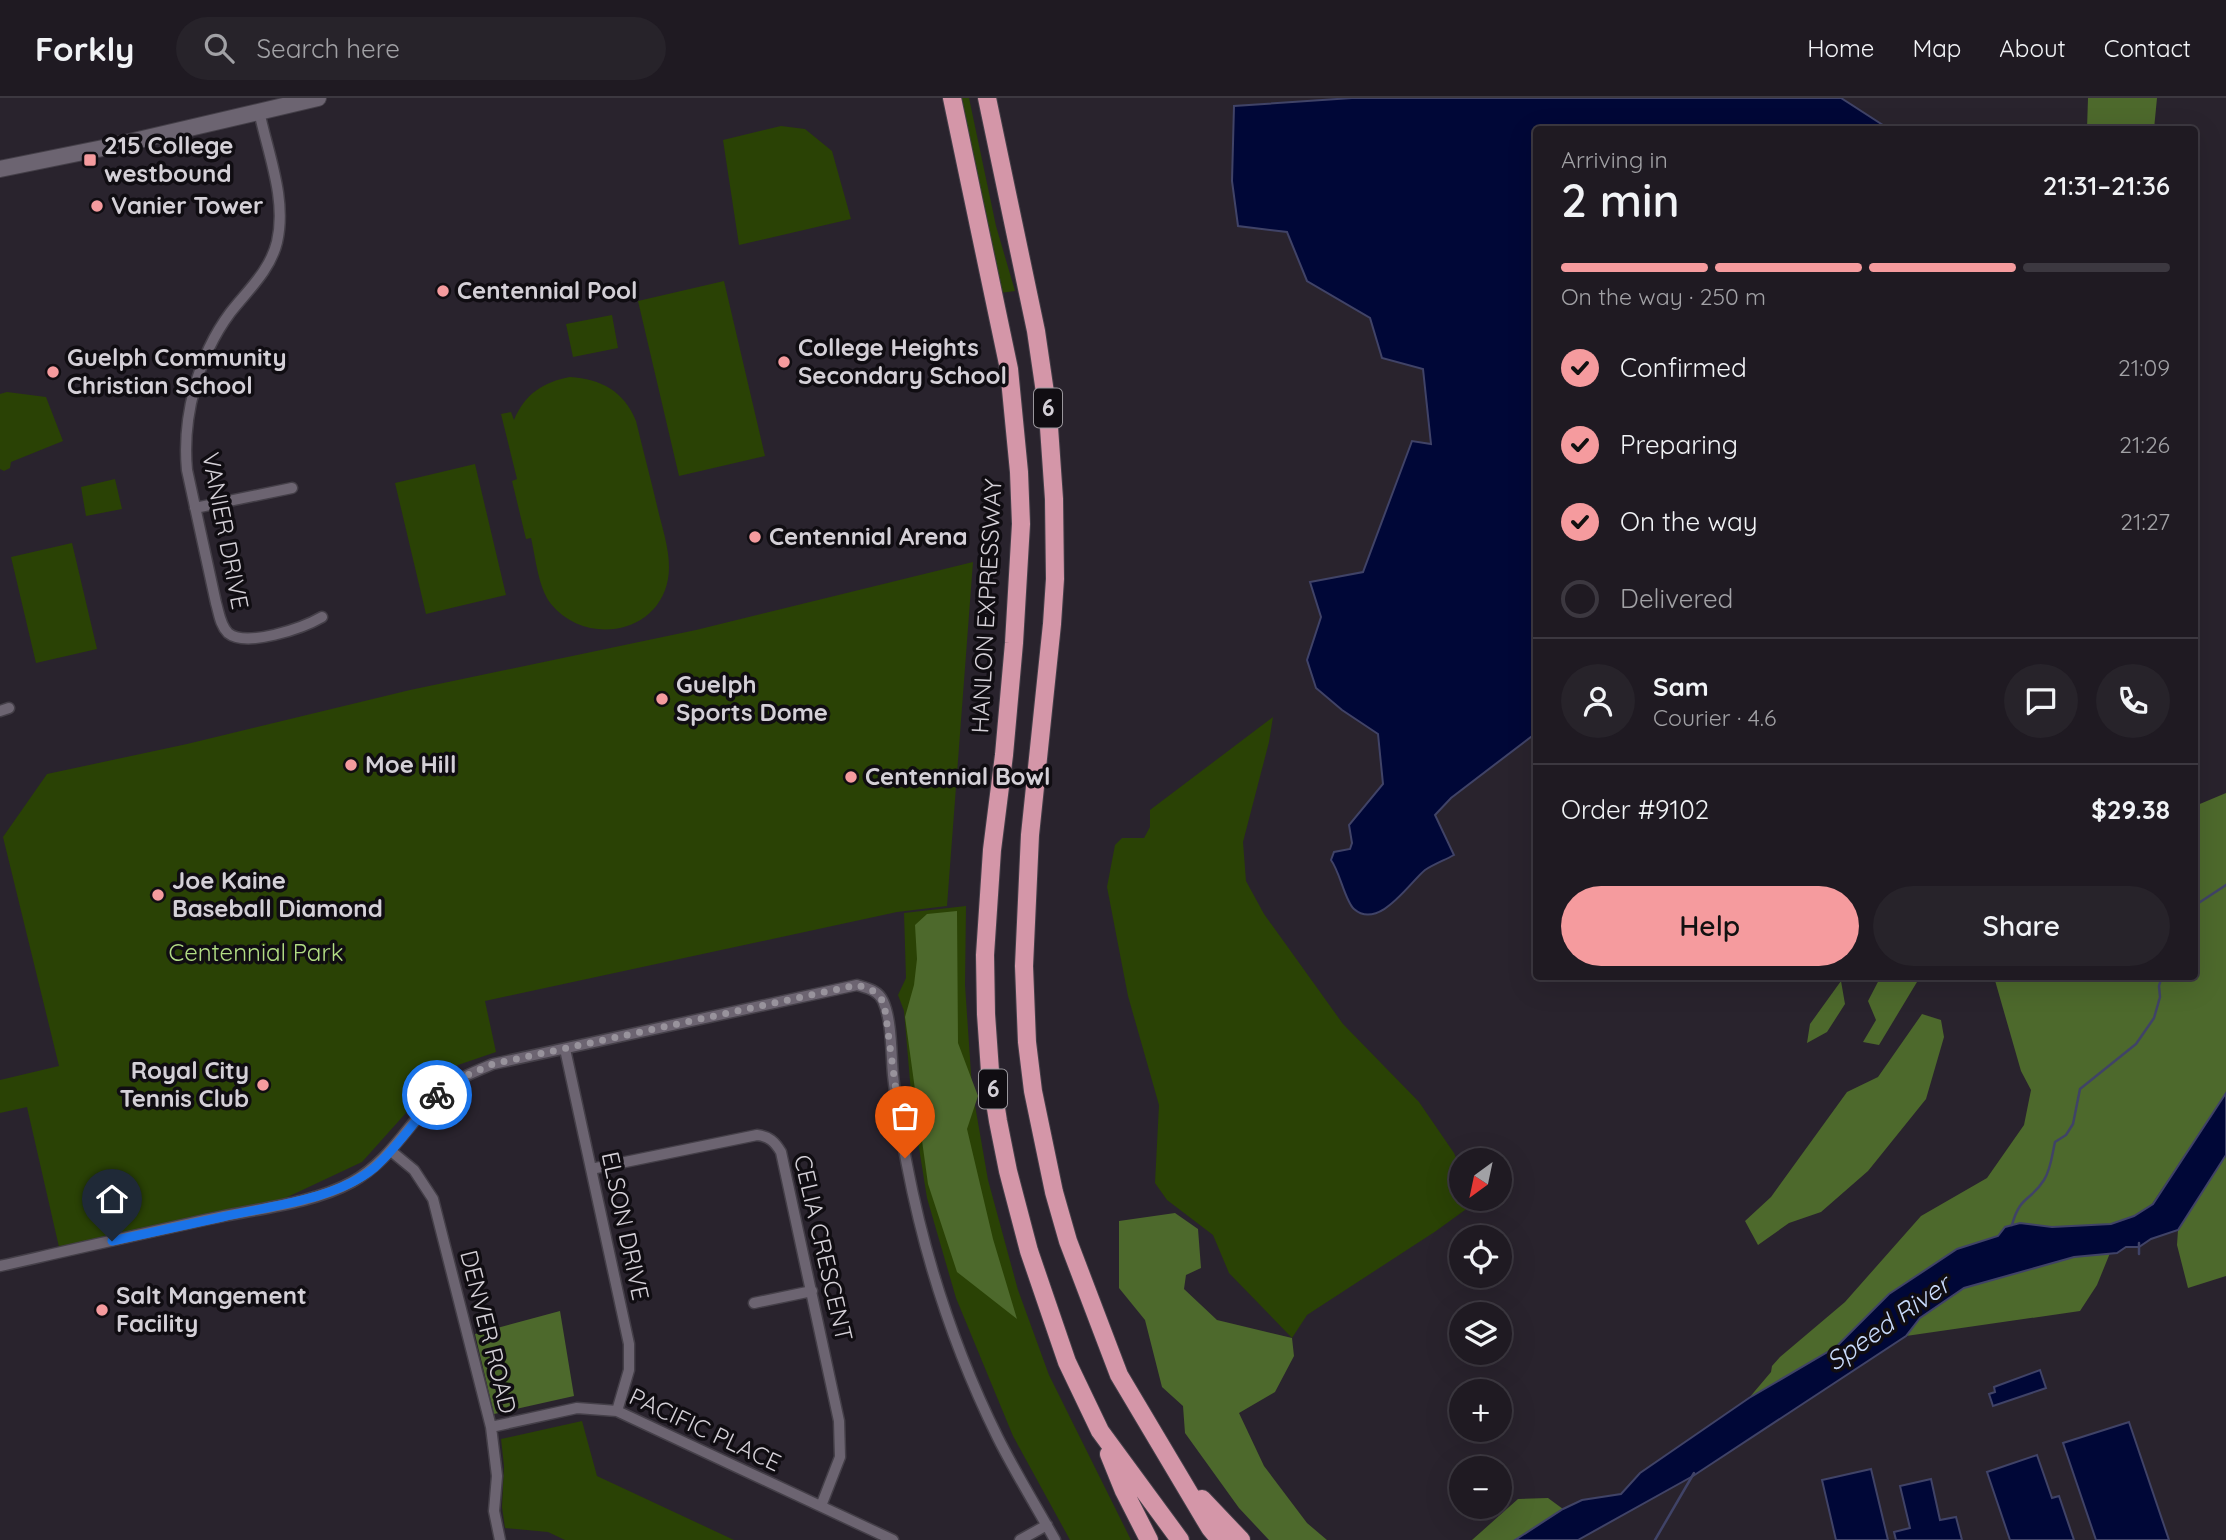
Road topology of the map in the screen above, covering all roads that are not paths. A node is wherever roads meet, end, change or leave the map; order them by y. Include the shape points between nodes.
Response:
1 (318, 98) edge
2 (952, 98) edge
3 (987, 98) edge
4 (259, 111) junction
5 (0, 169) edge
6 (292, 488) dead end
7 (195, 508) junction
8 (321, 617) dead end
9 (565, 1049) junction
10 (391, 1151) junction
11 (591, 1169) junction
12 (0, 1266) edge
13 (813, 1291) junction
14 (754, 1303) dead end
15 (617, 1411) junction
16 (491, 1427) junction
17 (1100, 1431) junction
18 (1182, 1479) junction
19 (821, 1506) junction
20 (1047, 1525) junction
21 (500, 1540) edge
22 (893, 1540) edge
23 (1020, 1540) edge
24 (1055, 1540) edge
25 (1149, 1540) edge
26 (1180, 1540) edge
27 (1220, 1540) edge
28 (1241, 1540) edge

1 - 4 main road
2 - 17 highway, HANLON EXPRESSWAY / 6 via 1009,369 1020,472 1014,643 985,955 990,1071 1007,1171 1038,1282 1067,1362
3 - 18 highway, 6 via 1036,331 1054,499 1055,579 1030,835 1024,955 1033,1091 1068,1241 1114,1363
4 - 5 main road
4 - 7 street, VANIER DRIVE via 277,188 280,223 266,268 219,330 197,385 186,448
6 - 7 street
7 - 8 street, VANIER DRIVE via 226,631 241,639 257,637 306,626
9 - 10 street via 493,1064 452,1084 424,1109
9 - 11 street, ELSON DRIVE
9 - 20 street via 857,985 877,993 886,1013 913,1196 946,1314 998,1439
10 - 12 street via 373,1169 328,1192
10 - 16 street, DENVER ROAD via 414,1170 433,1199
11 - 13 street, CELIA CRESCENT via 757,1135 771,1139 781,1153
11 - 15 street, ELSON DRIVE via 629,1344 629,1370
13 - 14 street
13 - 19 street, CELIA CRESCENT via 841,1434 837,1468
15 - 16 street, PACIFIC PLACE via 577,1408
15 - 19 street, PACIFIC PLACE
16 - 21 street, DENVER ROAD via 497,1476 494,1511
17 - 25 highway
17 - 26 highway, HANLON EXPRESSWAY / 6
18 - 27 highway, 6
18 - 28 highway
19 - 22 street, PACIFIC PLACE
20 - 23 street
20 - 24 street

